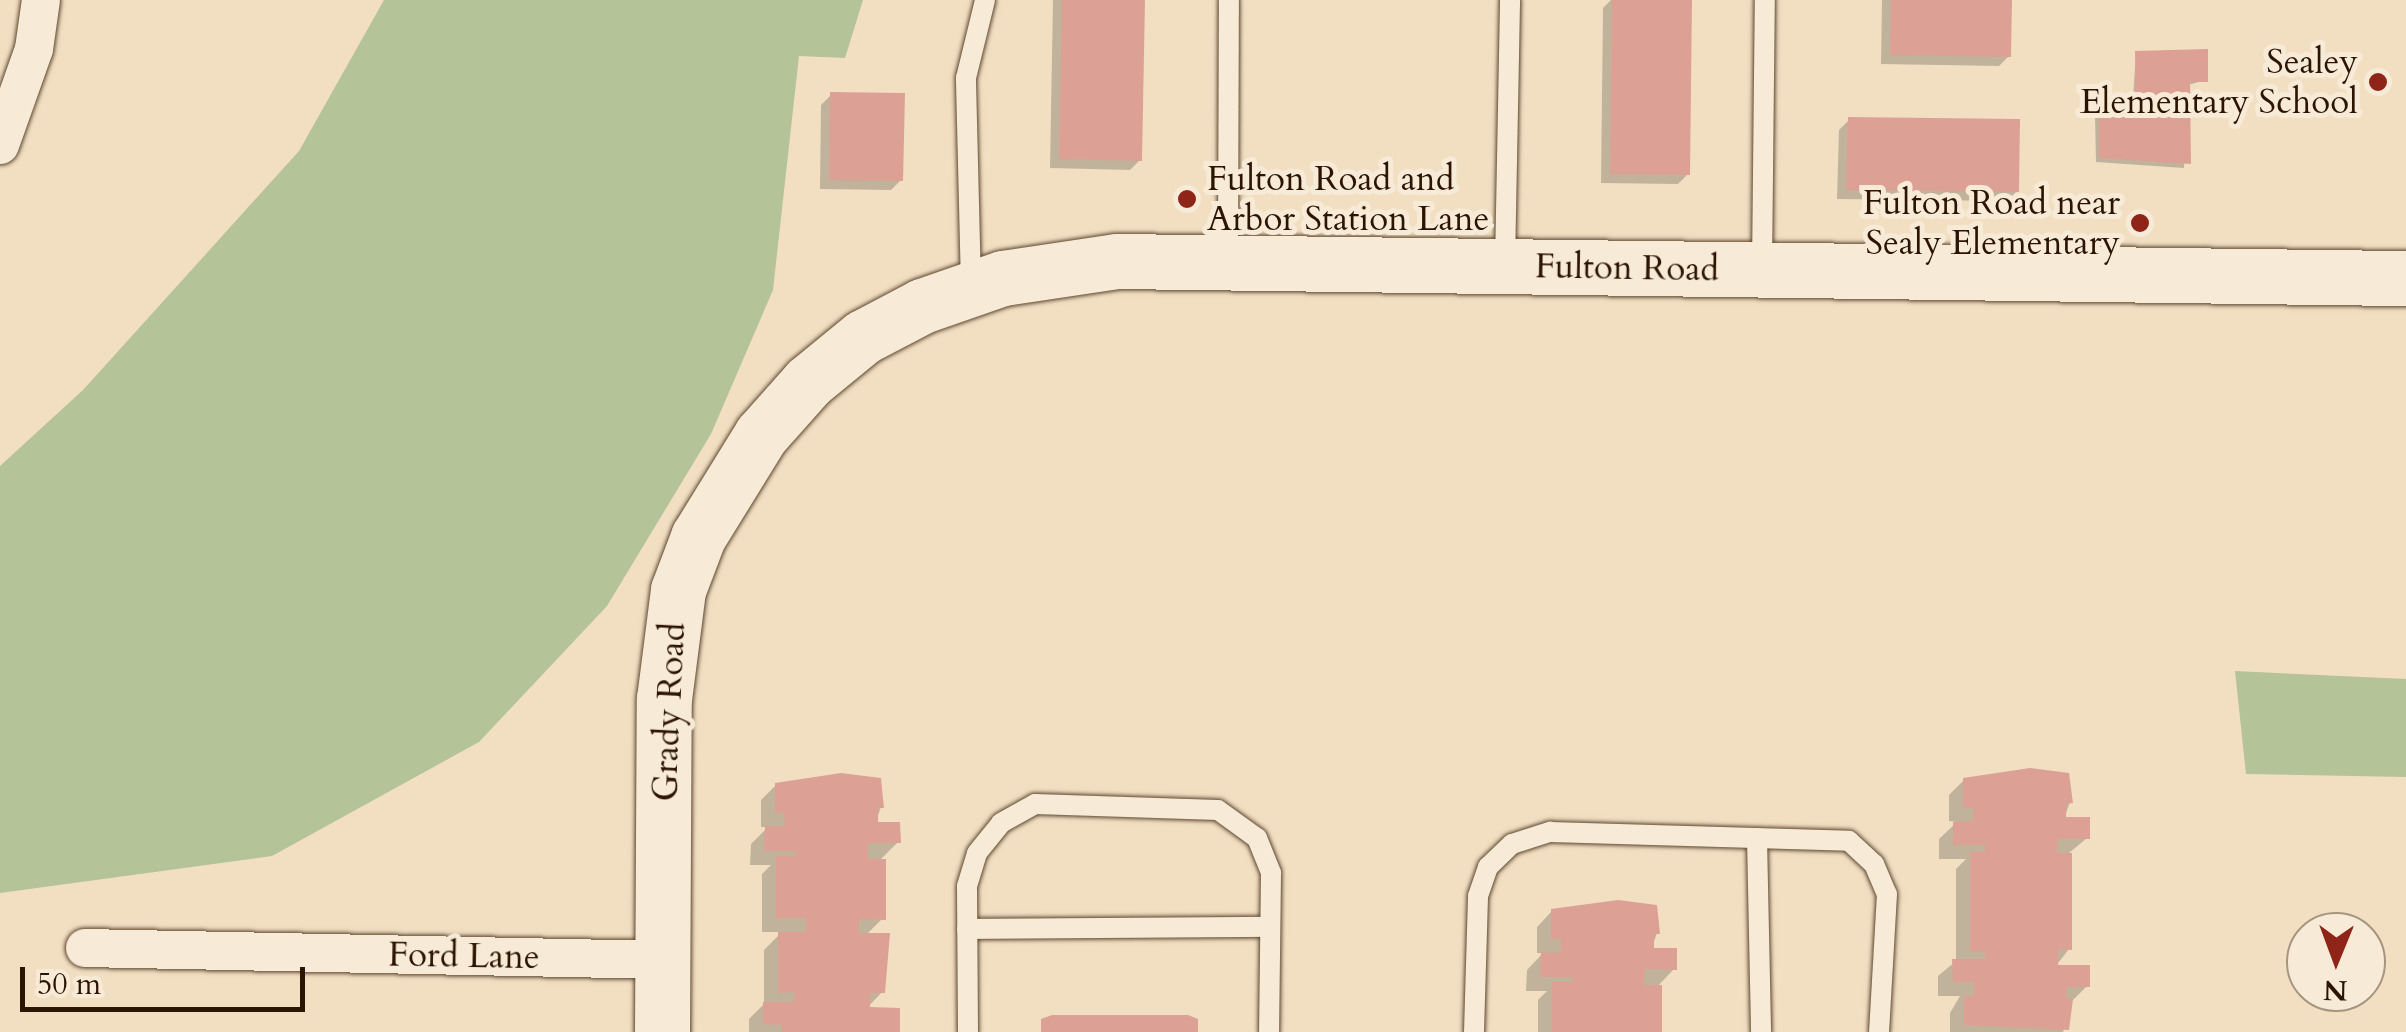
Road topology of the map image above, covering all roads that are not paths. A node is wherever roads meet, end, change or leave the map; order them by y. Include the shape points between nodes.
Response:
1 (41, 0) edge
2 (984, 0) edge
3 (1230, 0) edge
4 (1510, 0) edge
5 (1765, 0) edge
6 (0, 145) edge
7 (1228, 262) junction
8 (1505, 266) junction
9 (1762, 270) junction
10 (2406, 278) edge
11 (971, 288) junction
12 (862, 337) joint
13 (1757, 838) junction
14 (1270, 928) junction
15 (967, 929) junction
16 (85, 948) dead end
17 (663, 960) junction
18 (662, 1032) edge
19 (968, 1032) edge
20 (1269, 1032) edge
21 (1474, 1032) edge
22 (1761, 1032) edge
23 (1879, 1032) edge

1 - 6 street via 34,49
2 - 11 lane via 966,78
3 - 7 lane
4 - 8 lane
5 - 9 lane
7 - 8 street, Fulton Road
7 - 11 street, Fulton Road via 1054,267
8 - 9 street, Fulton Road
9 - 10 street, Fulton Road
11 - 12 street, Fulton Road
12 - 17 street, Grady Road via 808,382 761,435 698,537 678,590 664,699
13 - 21 lane via 1550,832 1512,844 1488,867 1478,896
13 - 22 lane
13 - 23 lane via 1849,841 1874,864 1887,894
14 - 15 lane
14 - 15 lane via 1271,873 1257,838 1218,810 1036,804 1001,823 977,853 967,886
14 - 20 lane
15 - 19 lane
16 - 17 street, Ford Lane
17 - 18 street, Grady Road

